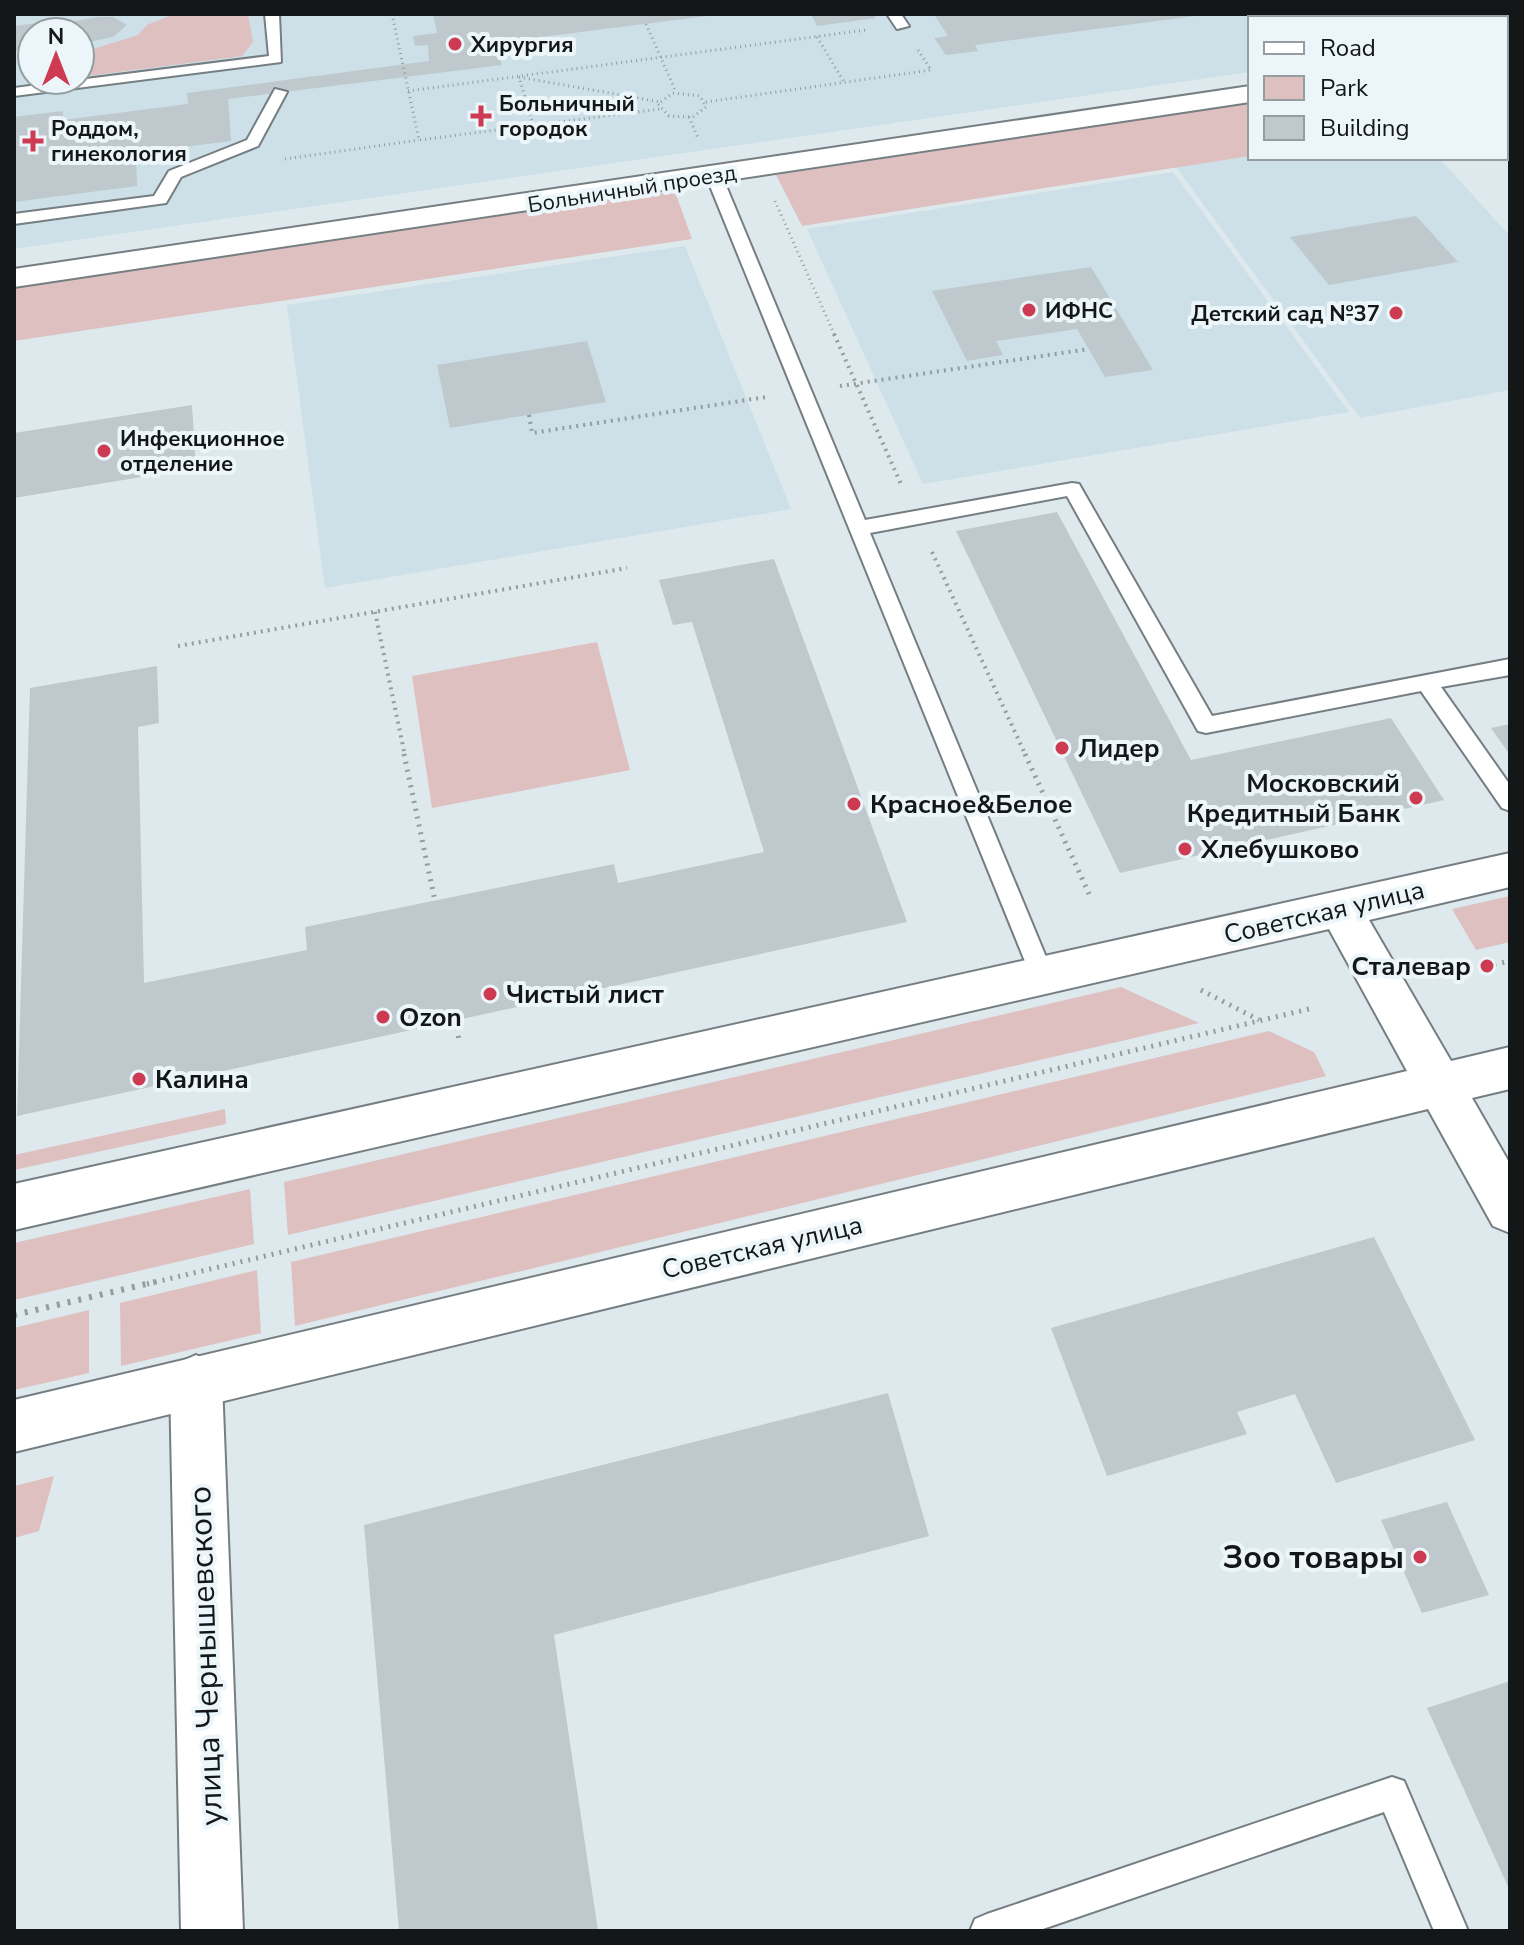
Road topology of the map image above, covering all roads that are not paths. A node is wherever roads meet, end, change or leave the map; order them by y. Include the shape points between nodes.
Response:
1 (272, 14) edge
2 (276, 59) junction
3 (14, 92) edge
4 (1248, 94) edge
5 (714, 176) junction
6 (14, 219) edge
7 (14, 278) edge
8 (858, 528) junction
9 (1510, 667) edge
10 (1426, 682) junction
11 (1510, 802) edge
12 (1510, 870) edge
13 (1340, 909) junction
14 (1041, 974) junction
15 (1510, 1068) edge
16 (1441, 1087) junction
17 (14, 1207) edge
18 (1510, 1210) edge
19 (196, 1381) junction
20 (14, 1426) edge
21 (212, 1931) edge
22 (987, 1931) edge
23 (1451, 1931) edge

1 - 2 lane
2 - 3 lane
2 - 6 lane via 279,86 253,143 175,174 160,200
4 - 5 main road, Больничный проезд
5 - 7 main road, Больничный проезд
5 - 8 lane
8 - 10 lane via 1072,489 1206,725
8 - 14 lane
9 - 10 lane
10 - 11 lane
12 - 13 main road, Советская улица
13 - 14 main road, Советская улица
13 - 16 main road
14 - 17 main road, Советская улица
15 - 16 main road, Советская улица
16 - 18 main road
16 - 19 main road, Советская улица
19 - 20 main road, Советская улица
19 - 21 main road, улица Чернышевского
22 - 23 lane via 1392,1793

